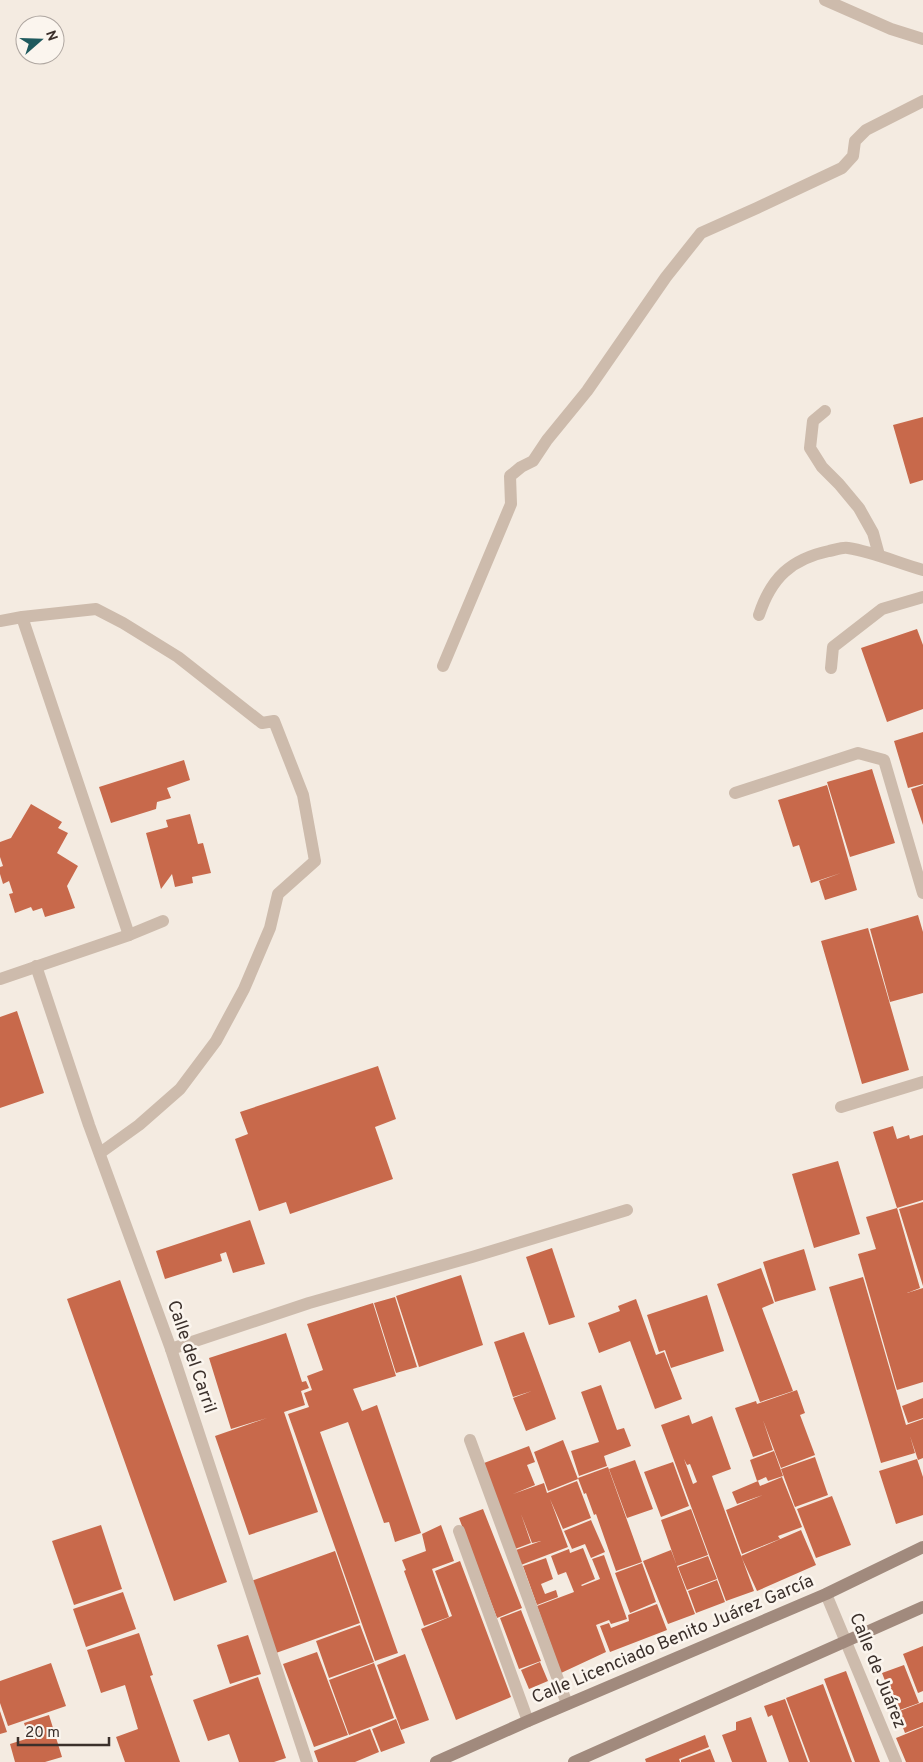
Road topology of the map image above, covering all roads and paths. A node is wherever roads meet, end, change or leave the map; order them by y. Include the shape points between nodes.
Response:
1 (825, 0) edge
2 (923, 38) edge
3 (923, 101) edge
4 (825, 411) dead end
5 (879, 555) junction
6 (923, 570) edge
7 (923, 597) edge
8 (759, 615) dead end
9 (22, 617) junction
10 (0, 621) edge
11 (443, 666) dead end
12 (831, 668) dead end
13 (735, 793) dead end
14 (923, 893) edge
15 (163, 921) dead end
16 (129, 935) junction
17 (36, 966) junction
18 (0, 979) edge
19 (923, 1082) edge
20 (841, 1107) dead end
21 (100, 1153) junction
22 (627, 1210) dead end
23 (171, 1349) junction
24 (470, 1440) dead end
25 (459, 1531) dead end
26 (923, 1548) edge
27 (826, 1594) junction
28 (923, 1607) edge
29 (846, 1641) junction
30 (566, 1704) junction
31 (528, 1721) junction
32 (307, 1762) edge
33 (436, 1762) edge
34 (574, 1762) edge
35 (896, 1762) edge

1 - 2 street via 891,29
3 - 11 street via 866,130 855,141 853,156 842,168 701,233 533,461 510,476 511,504
4 - 5 street via 813,421 810,448 822,467 859,508 873,533
5 - 6 street
5 - 8 street via 846,548 813,554 785,570 765,598
7 - 12 street via 882,609 833,647
9 - 10 street
9 - 16 street
9 - 21 street via 96,609 178,657 262,723 274,721 303,795 315,861 278,894 270,928 244,989 211,1048 180,1089
13 - 14 street via 858,753 884,760
15 - 16 street
16 - 17 street
17 - 18 street
17 - 21 street, Calle del Carril
19 - 20 street
21 - 23 street, Calle del Carril
22 - 23 street via 309,1303
23 - 32 street, Calle del Carril
24 - 30 street
25 - 31 street
26 - 27 street, Calle Licenciado Benito Juárez García
27 - 29 street, Calle de Juárez
27 - 30 street, Calle Licenciado Benito Juárez García
28 - 29 street
29 - 34 street
29 - 35 street, Calle de Juárez
30 - 31 street, Calle Licenciado Benito Juárez García
31 - 33 street, Calle Licenciado Benito Juárez García

